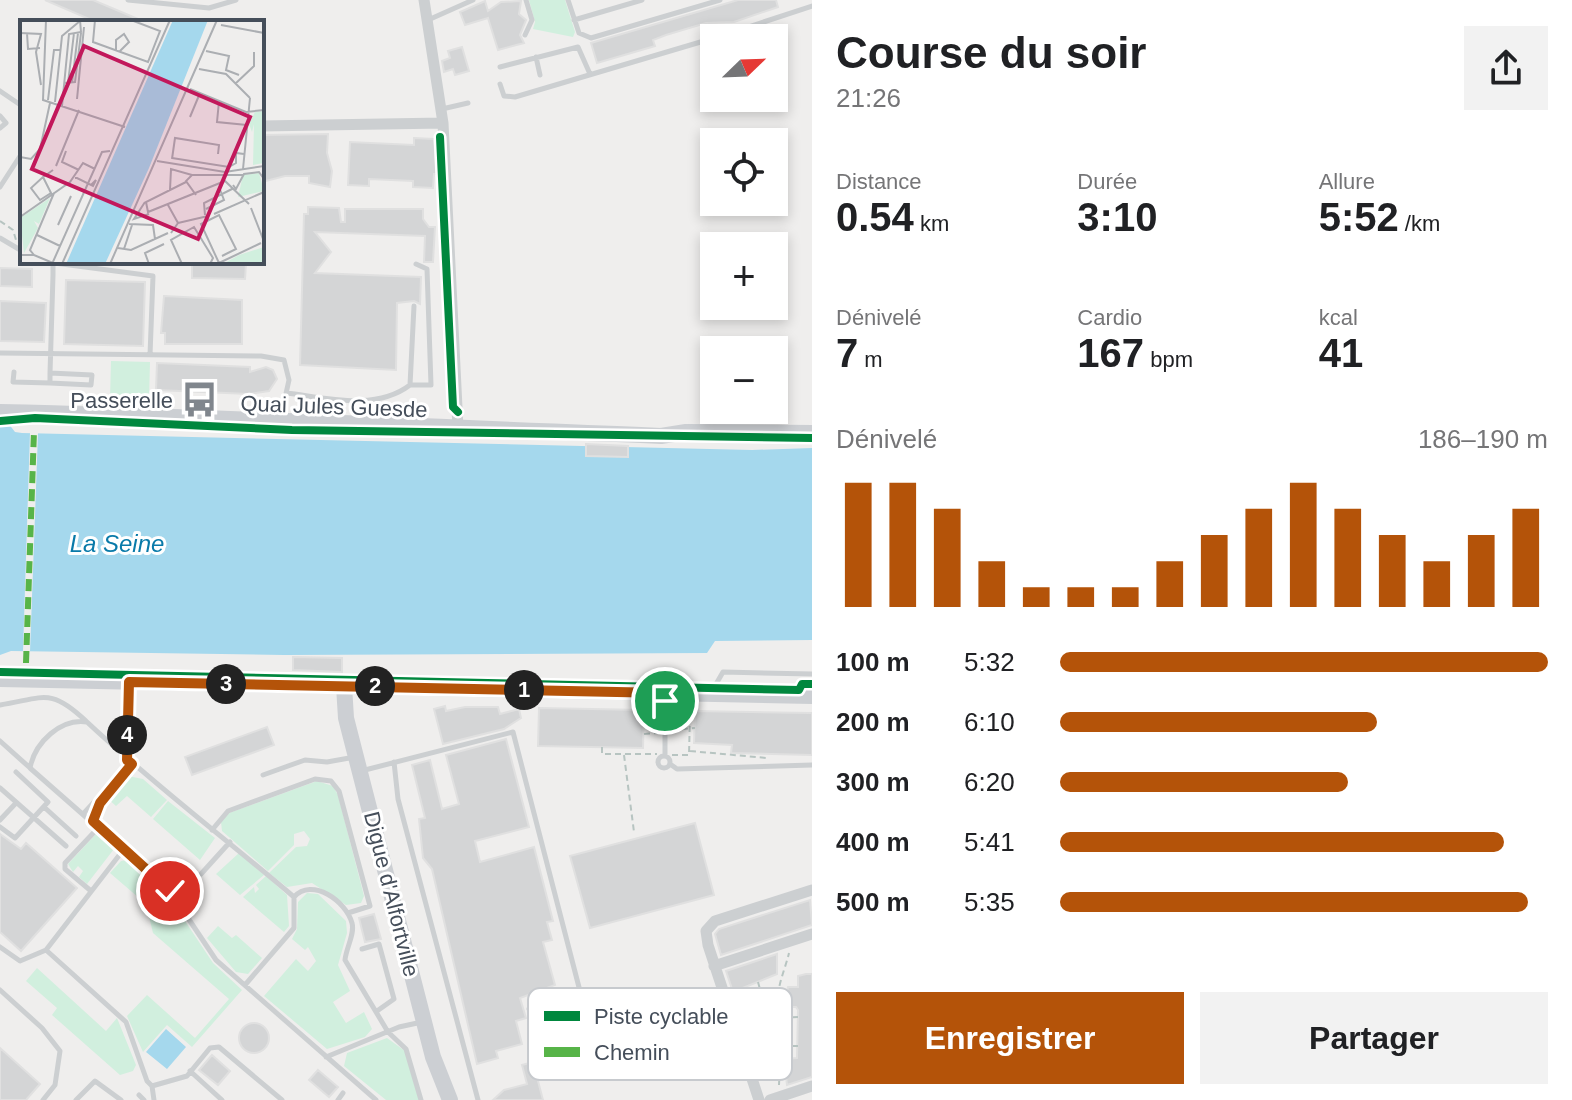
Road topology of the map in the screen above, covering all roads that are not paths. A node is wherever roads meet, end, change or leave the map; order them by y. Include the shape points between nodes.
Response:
1 (128, 0) edge
2 (236, 0) edge
3 (424, 0) edge
4 (473, 0) edge
5 (526, 0) edge
6 (568, 0) edge
7 (642, 0) edge
8 (720, 0) edge
9 (812, 6) edge
10 (428, 20) junction
11 (574, 20) junction
12 (757, 24) edge
13 (525, 35) dead end
14 (700, 42) edge
15 (536, 57) junction
16 (500, 67) dead end
17 (590, 74) junction
18 (540, 75) dead end
19 (500, 84) dead end
20 (0, 91) edge
21 (468, 103) dead end
22 (20, 105) edge
23 (441, 109) junction
24 (0, 116) edge
25 (443, 123) junction
26 (264, 126) edge
27 (0, 128) edge
28 (20, 156) edge
29 (0, 187) edge
30 (0, 238) edge
31 (20, 250) edge
32 (50, 264) edge
33 (416, 264) dead end
34 (106, 265) edge
35 (414, 306) dead end
36 (51, 352) junction
37 (0, 353) edge
38 (150, 355) junction
39 (14, 372) dead end
40 (50, 373) junction
41 (50, 383) junction
42 (410, 385) junction
43 (0, 405) edge
44 (285, 407) junction
45 (0, 412) edge
46 (458, 423) junction
47 (812, 433) edge
48 (812, 674) edge
49 (0, 679) edge
50 (129, 682) junction
51 (344, 686) junction
52 (665, 693) junction
53 (712, 694) junction
54 (812, 696) edge
55 (0, 705) edge
56 (87, 722) junction
57 (0, 741) edge
58 (665, 756) junction
59 (127, 760) junction
60 (394, 762) junction
61 (358, 764) junction
62 (670, 764) junction
63 (812, 765) edge
64 (30, 768) junction
65 (16, 772) dead end
66 (263, 775) dead end
67 (0, 788) edge
68 (16, 803) junction
69 (44, 807) junction
70 (84, 813) junction
71 (34, 818) junction
72 (0, 820) edge
73 (0, 827) edge
74 (99, 827) junction
75 (212, 830) junction
76 (76, 836) dead end
77 (230, 842) junction
78 (66, 846) dead end
79 (124, 849) junction
80 (201, 874) dead end
81 (812, 890) edge
82 (91, 891) junction
83 (294, 897) junction
84 (348, 913) junction
85 (812, 934) edge
86 (0, 947) edge
87 (362, 949) dead end
88 (46, 950) junction
89 (714, 966) junction
90 (245, 985) junction
91 (579, 988) edge
92 (721, 988) edge
93 (0, 990) edge
94 (377, 1011) junction
95 (424, 1022) junction
96 (388, 1032) junction
97 (325, 1057) junction
98 (190, 1071) junction
99 (752, 1080) edge
100 (152, 1086) junction
101 (812, 1086) edge
102 (343, 1093) dead end
103 (774, 1095) edge
104 (43, 1100) edge
105 (76, 1100) edge
106 (121, 1100) edge
107 (154, 1100) edge
108 (222, 1100) edge
109 (282, 1100) edge
110 (338, 1100) edge
111 (376, 1100) edge
112 (421, 1100) edge
113 (450, 1100) edge
114 (478, 1100) edge
115 (759, 1100) edge

1 - 2 lane via 209,8
3 - 10 street
4 - 10 lane
5 - 13 lane via 532,20
6 - 11 lane
7 - 11 lane
8 - 11 lane via 591,38 579,33
9 - 12 lane
10 - 23 street
14 - 17 lane
15 - 16 lane
15 - 17 lane via 578,47
15 - 18 lane
17 - 19 lane via 508,98
20 - 22 lane
21 - 23 lane
23 - 25 street
24 - 27 lane via 6,123
25 - 26 street
25 - 46 street
28 - 29 lane
30 - 31 lane
32 - 34 lane
32 - 36 lane
33 - 42 lane via 427,269 431,385
34 - 38 lane via 153,276
35 - 42 lane
36 - 37 lane
36 - 38 lane
36 - 40 lane
38 - 44 lane via 284,360 289,380
39 - 41 lane via 13,382
40 - 41 lane
40 - 41 lane via 92,375 91,385
42 - 44 lane via 382,400
43 - 44 main road, Quai Jules Guesde
44 - 45 main road, Quai Jules Guesde via 123,417
44 - 46 main road, Quai Jules Guesde
46 - 47 main road, Quai Jules Guesde
48 - 53 lane via 723,672
49 - 50 main road
50 - 51 main road
50 - 59 lane
51 - 52 main road
51 - 61 main road, Digue d'Alfortville
52 - 53 main road
52 - 58 lane
53 - 54 main road
55 - 56 lane via 41,694 54,697
56 - 59 lane
56 - 64 lane via 60,725 32,757
57 - 64 lane
58 - 62 lane
58 - 62 lane via 659,765
59 - 70 lane
59 - 75 lane
60 - 61 lane
60 - 91 lane via 513,732
60 - 114 lane via 398,799
61 - 66 lane via 305,760
61 - 95 main road, Digue d'Alfortville
62 - 63 lane via 677,769
64 - 70 lane
65 - 69 lane via 48,802
67 - 68 lane
68 - 71 lane
68 - 72 lane
69 - 71 lane
69 - 76 lane
70 - 74 lane
71 - 73 lane via 15,838
71 - 78 lane
74 - 79 lane
74 - 82 lane via 65,863 65,869
75 - 77 lane
75 - 84 lane via 228,811 315,779 331,781 339,791 370,906
77 - 80 lane
77 - 83 lane
79 - 82 lane
79 - 90 lane via 170,891 216,960
81 - 89 street via 718,920 706,937
82 - 88 lane
83 - 84 lane via 318,888
83 - 90 lane via 294,928
84 - 94 lane via 353,927 345,960
85 - 89 street
86 - 88 lane via 20,961
87 - 94 lane via 379,944 394,999
88 - 100 lane via 126,1022
89 - 92 street
90 - 97 lane
93 - 104 lane via 57,1045 61,1058 55,1085
94 - 96 lane
95 - 96 lane
95 - 113 main road, Digue d'Alfortville
96 - 97 lane
96 - 112 lane via 408,1053
97 - 111 lane
98 - 100 lane
98 - 108 lane
98 - 109 lane via 210,1048 219,1047
99 - 115 street
100 - 107 lane
101 - 103 street
102 - 110 lane
105 - 106 lane via 95,1081

